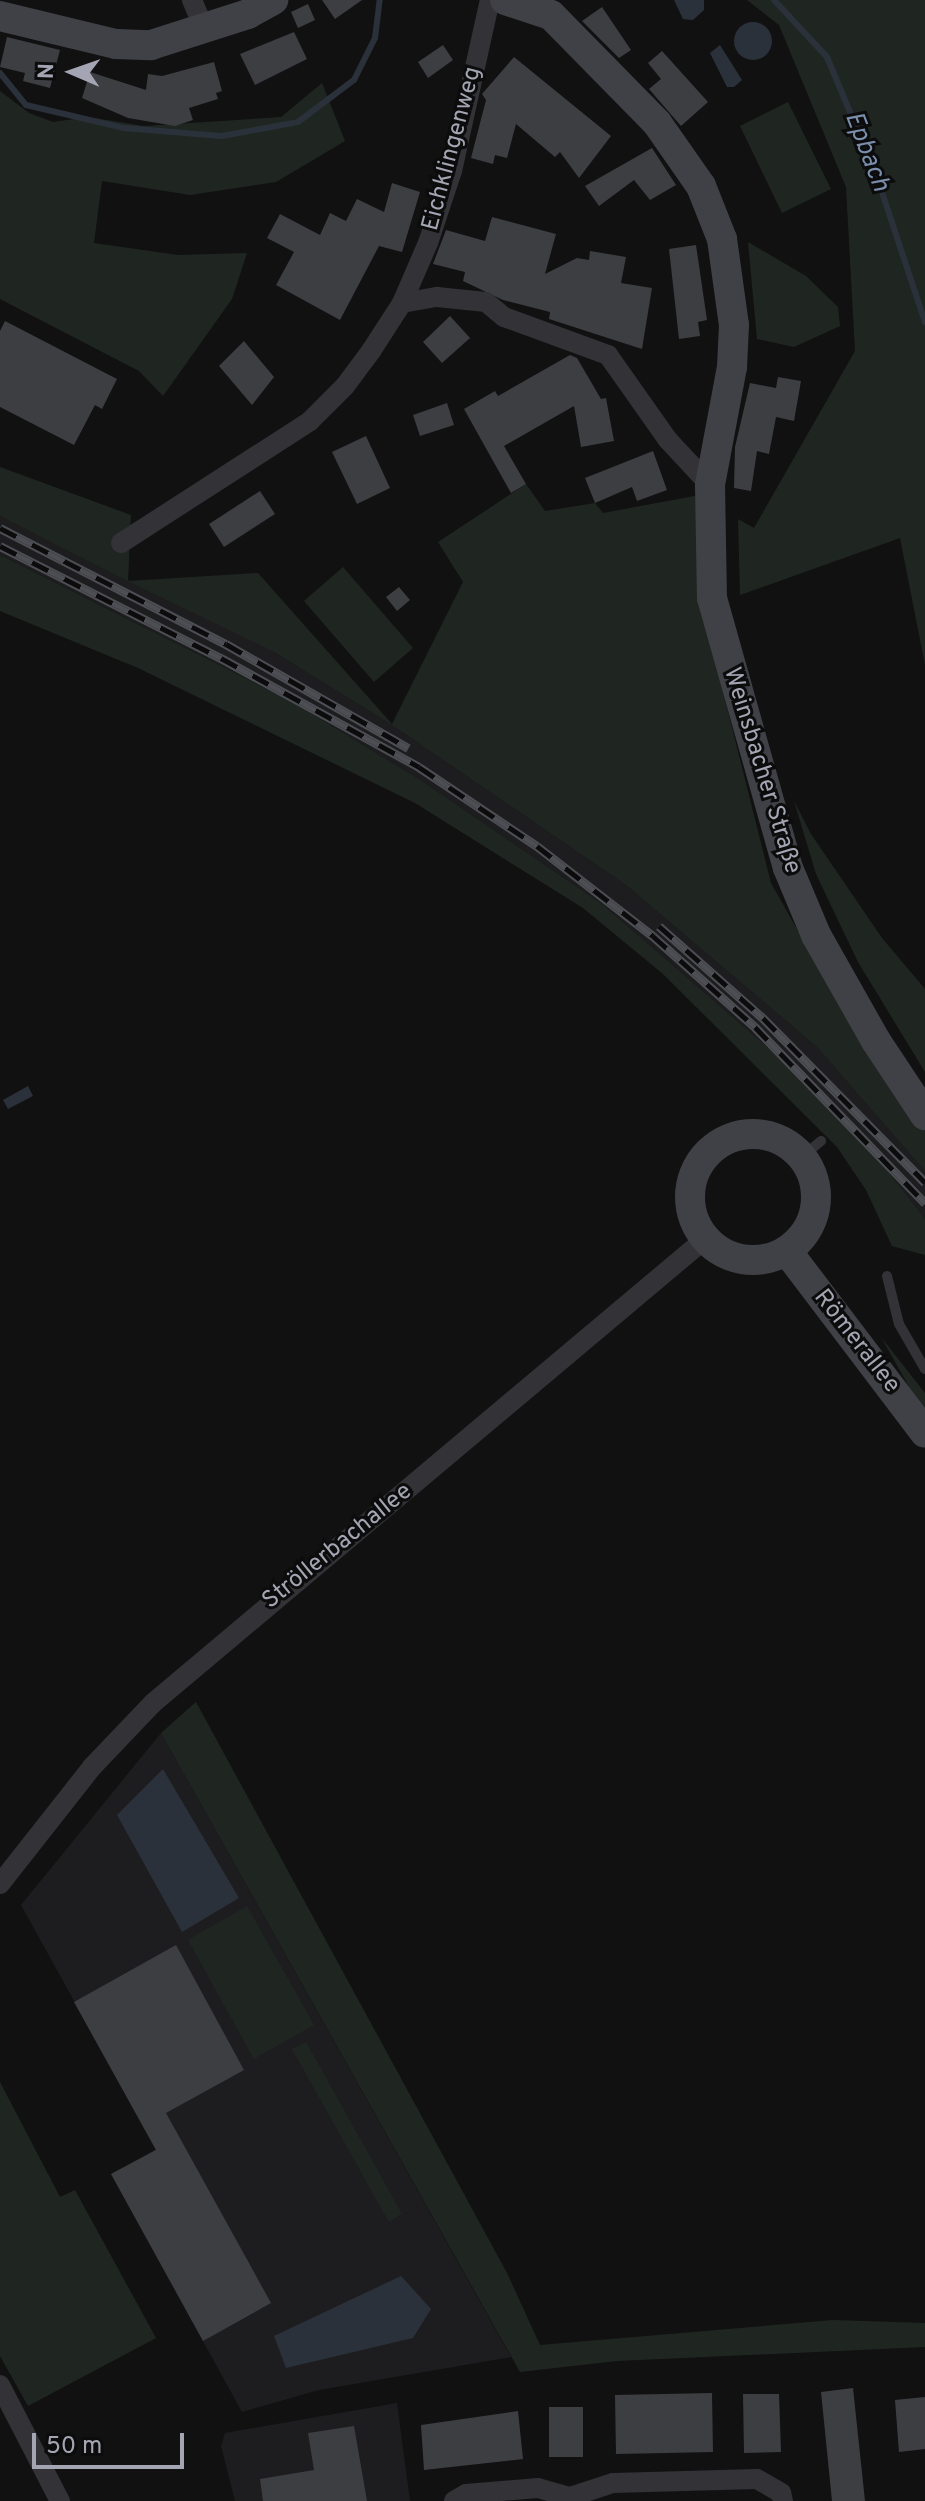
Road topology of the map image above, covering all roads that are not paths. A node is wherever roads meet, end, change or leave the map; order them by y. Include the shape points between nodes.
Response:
1 (192, 0) edge
2 (273, 0) edge
3 (490, 0) edge
4 (505, 0) edge
5 (554, 8) edge
6 (6, 18) edge
7 (205, 30) junction
8 (402, 303) junction
9 (710, 485) junction
10 (121, 543) dead end
11 (925, 1115) edge
12 (705, 1239) junction
13 (787, 1251) junction
14 (887, 1276) dead end
15 (925, 1369) edge
16 (925, 1433) edge
17 (0, 1884) edge
18 (0, 2385) edge
19 (7, 2414) edge
20 (570, 2499) edge
21 (60, 2501) edge
22 (454, 2501) edge
23 (783, 2501) edge

1 - 7 street
2 - 7 street
3 - 8 street, Eichklingenweg via 452,171
4 - 5 street, Weinsbacher Straße
5 - 9 street, Weinsbacher Straße via 680,151 722,239 732,282 734,339
6 - 7 street via 116,44 151,45
8 - 9 street via 437,297 486,302 504,317 608,355 668,440
8 - 10 street, Eichklingenweg via 345,386 310,421
9 - 11 street, Weinsbacher Straße via 712,598 765,795 816,935
12 - 13 street via 731,1257 750,1261
12 - 13 street via 690,1210 690,1189 708,1152 746,1134 811,1149 817,1196 803,1236
12 - 17 street, Ströllerbachallee via 153,1703 92,1767
13 - 16 street, Römerallee
14 - 15 lane via 899,1324
18 - 19 street
19 - 21 street
20 - 22 street via 538,2488 466,2494
20 - 23 street via 613,2483 757,2479 781,2493

